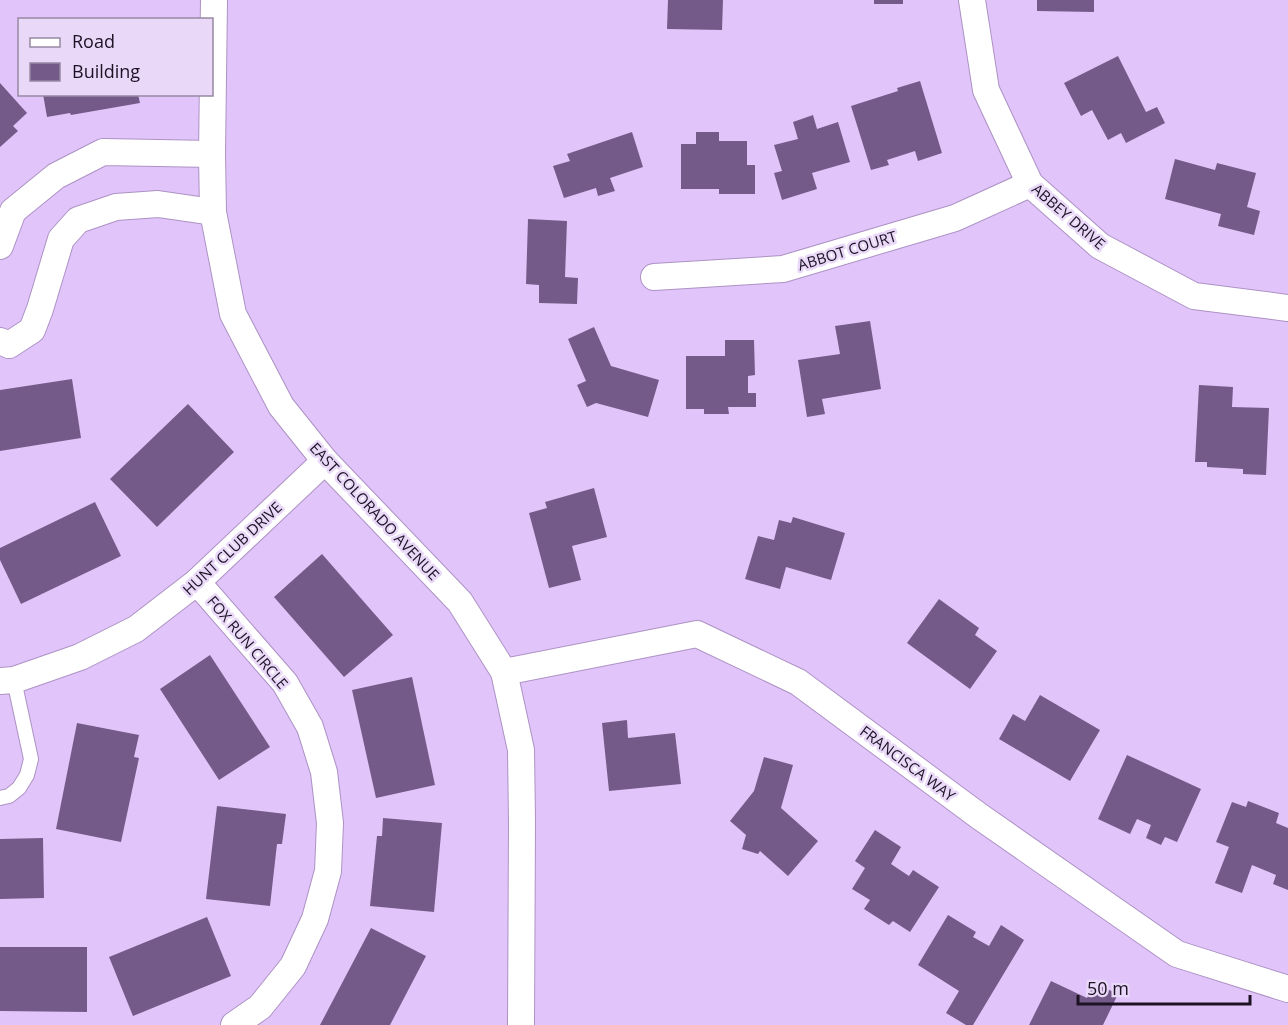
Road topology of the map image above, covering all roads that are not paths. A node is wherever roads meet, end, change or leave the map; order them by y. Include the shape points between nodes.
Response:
1 (214, 0) edge
2 (972, 0) edge
3 (213, 77) edge
4 (213, 96) edge
5 (212, 154) junction
6 (1030, 184) junction
7 (213, 212) junction
8 (0, 246) edge
9 (654, 277) dead end
10 (1288, 308) edge
11 (0, 341) edge
12 (325, 461) junction
13 (198, 582) junction
14 (504, 672) junction
15 (7, 681) edge
16 (0, 798) edge
17 (1288, 989) edge
18 (234, 1025) edge
19 (521, 1025) edge

1 - 3 street, EAST COLORADO AVENUE
2 - 6 street, ABBEY DRIVE via 986,90
4 - 5 street, EAST COLORADO AVENUE
5 - 7 street, EAST COLORADO AVENUE
5 - 8 street via 103,152 56,176 13,211
6 - 9 street, ABBOT COURT via 955,218 783,269
6 - 10 street, ABBEY DRIVE via 1100,246 1194,296
7 - 11 street via 158,204 116,207 78,220 61,239 32,330 9,345
7 - 12 street, EAST COLORADO AVENUE via 233,314 281,406
12 - 13 street, HUNT CLUB DRIVE
12 - 14 street, EAST COLORADO AVENUE via 460,602
13 - 15 street, HUNT CLUB DRIVE via 136,629 80,657
13 - 18 street, FOX RUN CIRCLE via 285,683 310,727 324,772 330,823 328,871 315,919 293,966 260,1007
14 - 17 street, FRANCISCA WAY via 697,634 798,682 979,816 1177,954
14 - 19 street, EAST COLORADO AVENUE via 521,750
15 - 16 lane via 31,759 19,788

